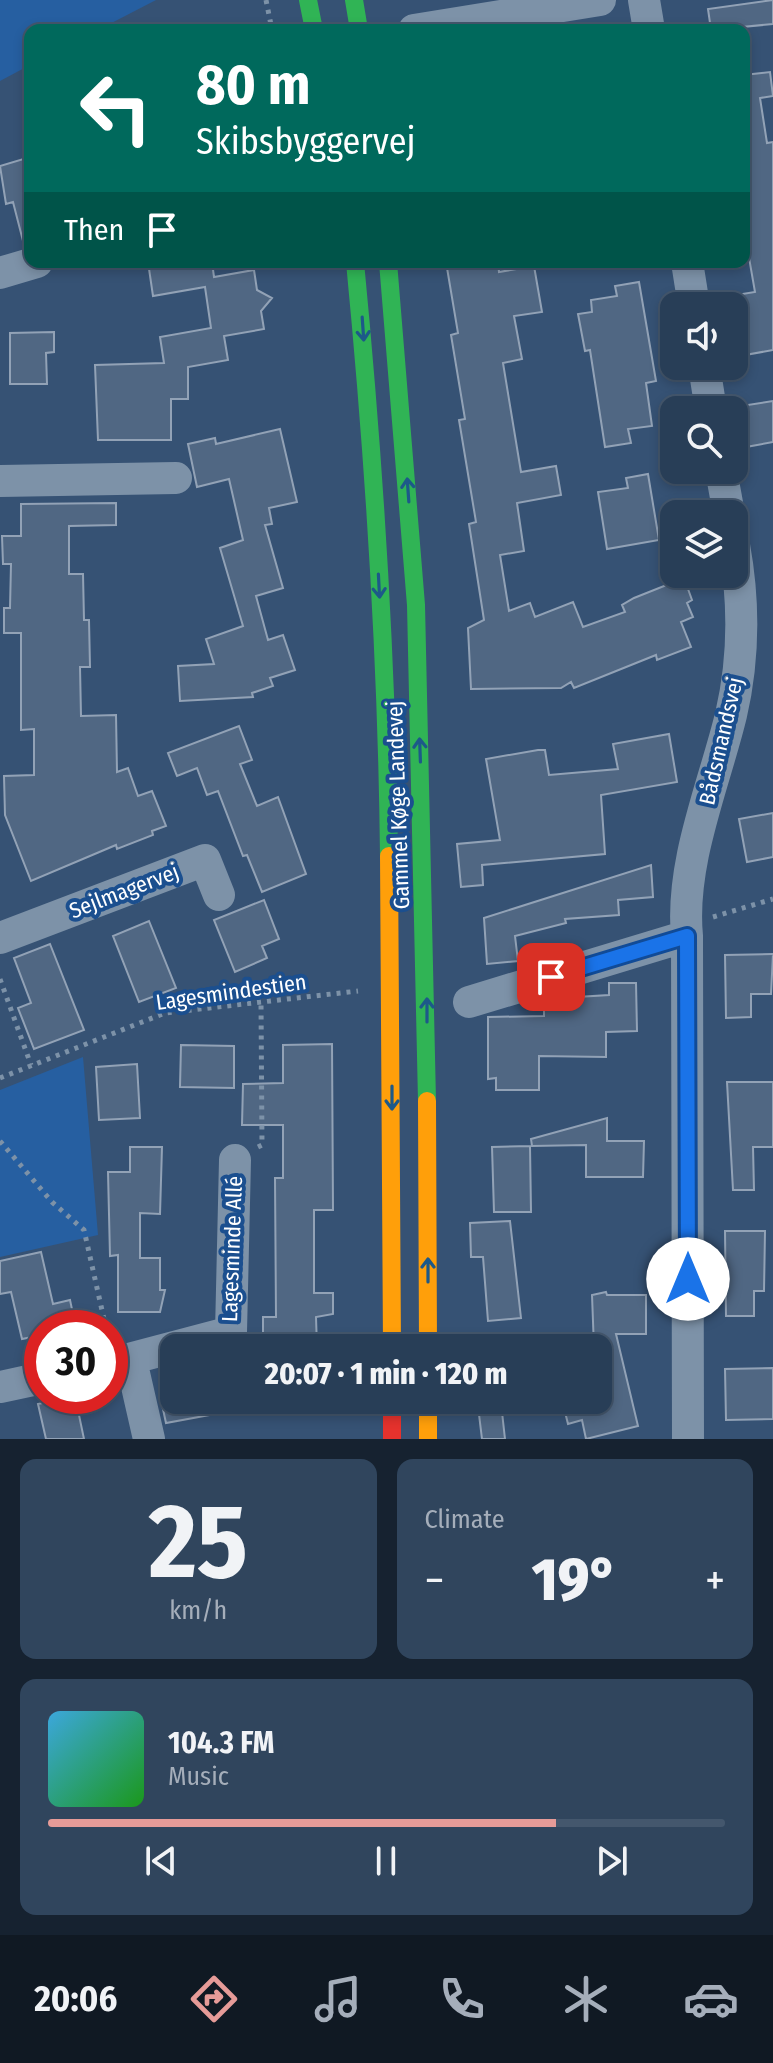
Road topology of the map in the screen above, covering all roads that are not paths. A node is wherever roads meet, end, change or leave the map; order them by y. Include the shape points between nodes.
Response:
1 (308, 0) edge
2 (354, 0) edge
3 (600, 0) edge
4 (644, 0) edge
5 (313, 24) edge
6 (358, 24) edge
7 (451, 24) edge
8 (648, 24) edge
9 (24, 266) edge
10 (356, 268) edge
11 (388, 268) edge
12 (688, 268) edge
13 (0, 273) edge
14 (692, 292) edge
15 (176, 478) dead end
16 (0, 481) edge
17 (741, 588) edge
18 (219, 895) dead end
19 (2, 930) edge
20 (687, 931) junction
21 (469, 1002) dead end
22 (235, 1160) road end
23 (392, 1334) edge
24 (428, 1334) edge
25 (128, 1360) edge
26 (24, 1382) edge
27 (128, 1383) edge
28 (0, 1387) edge
29 (392, 1414) edge
30 (428, 1414) edge
31 (149, 1439) edge
32 (392, 1439) edge
33 (428, 1439) edge
34 (688, 1439) edge

1 - 5 main road
2 - 6 main road
3 - 7 street
4 - 8 street
9 - 13 street
10 -> 23 main road, Gammel Køge Landevej via 388,747
24 -> 11 main road, Gammel Køge Landevej via 427,997 416,605
12 - 14 street
15 - 16 street
17 - 20 street, Bådsmandsvej via 732,711 694,857
18 - 19 street, Sejlmagervej via 205,860
20 - 21 street
20 - 34 street, Bådsmandsvej
22 - 25 street, Lagesminde Allé via 231,1332
26 - 28 street
27 - 31 street, Lagesminde Allé
29 - 32 main road
30 - 33 main road

